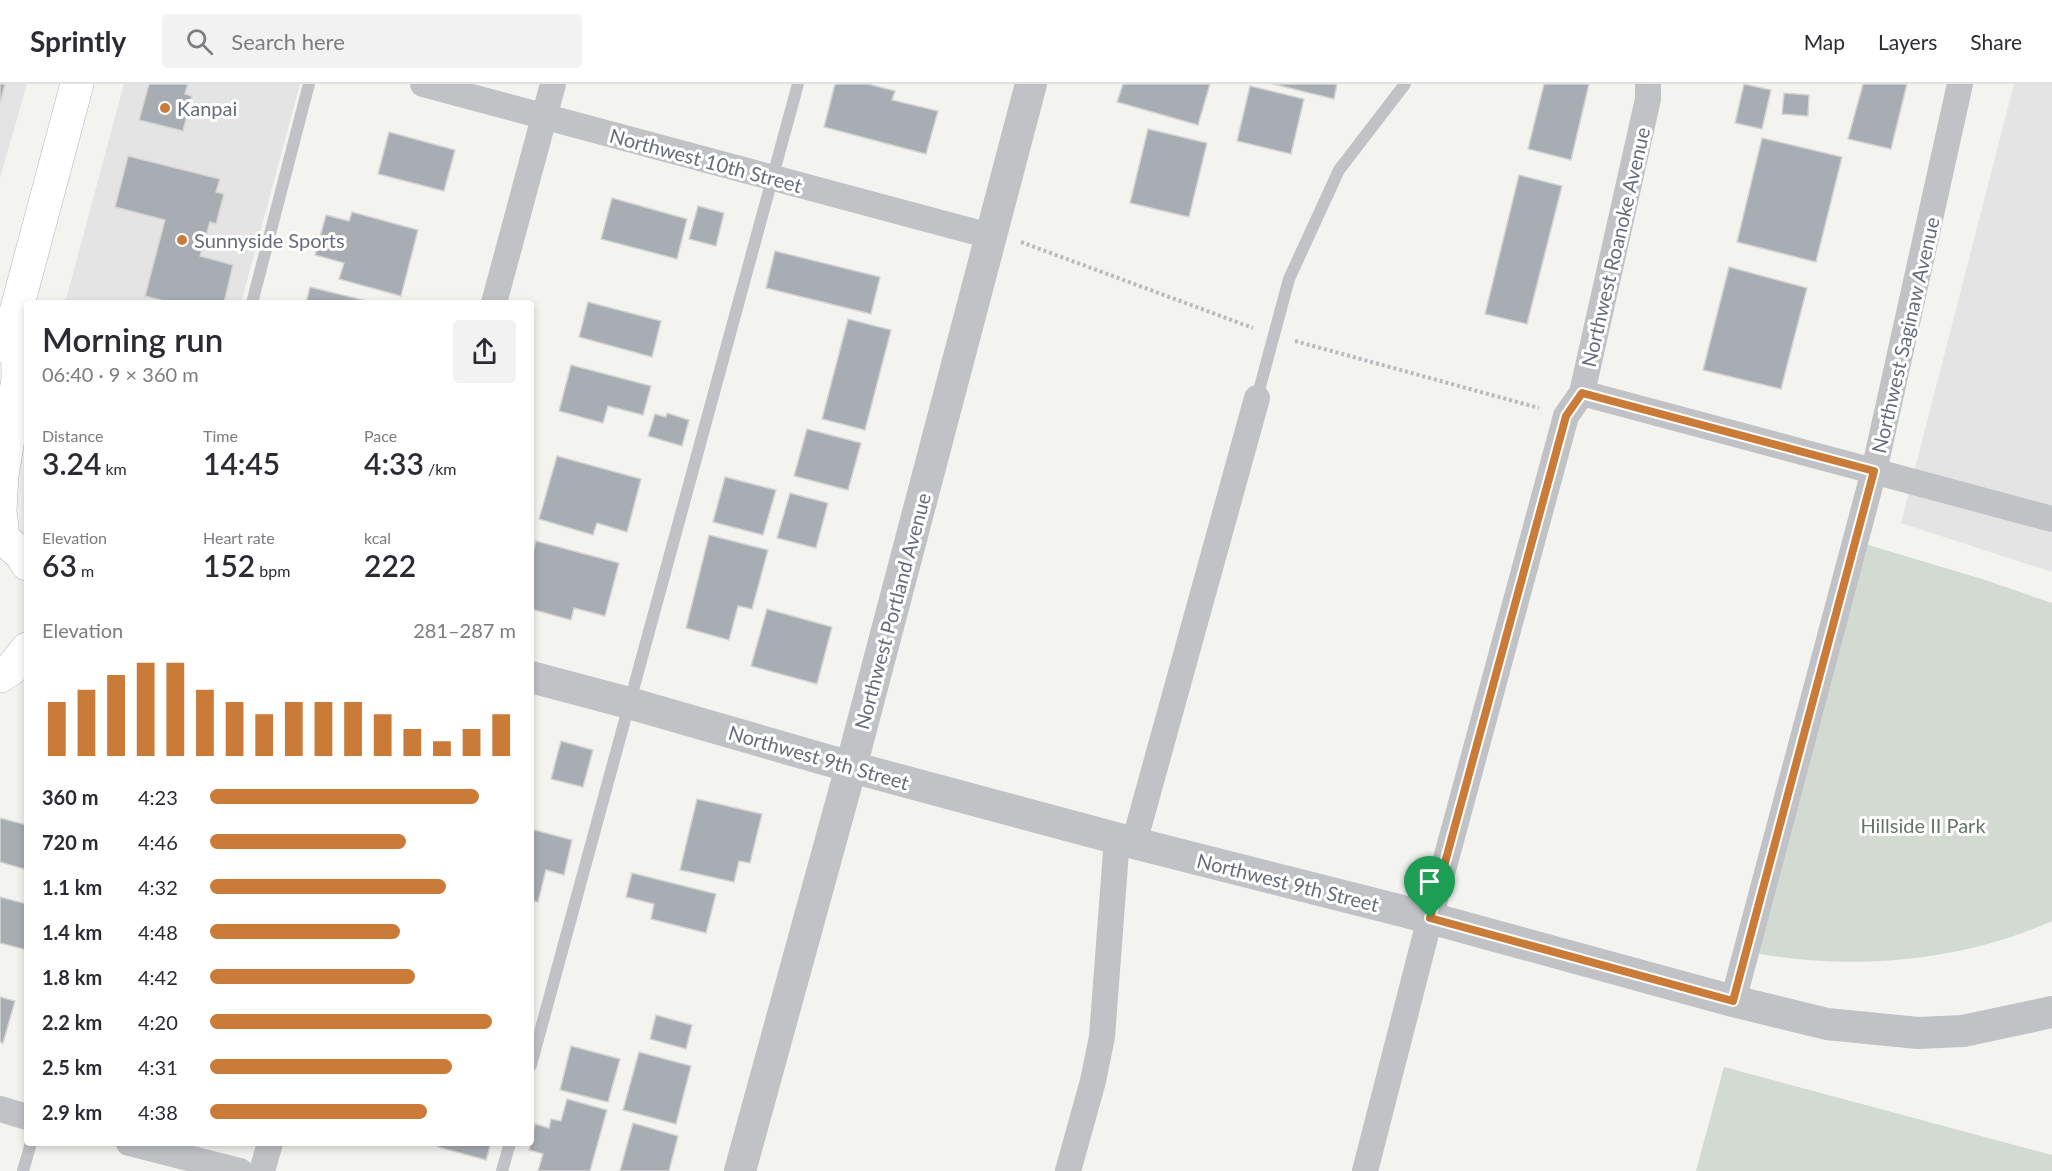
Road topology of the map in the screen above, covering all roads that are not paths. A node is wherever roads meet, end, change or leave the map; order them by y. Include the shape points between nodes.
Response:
1 (77, 84) edge
2 (309, 84) edge
3 (423, 84) edge
4 (553, 84) edge
5 (798, 84) edge
6 (1031, 84) edge
7 (1405, 84) edge
8 (1648, 84) edge
9 (1960, 84) edge
10 (544, 117) junction
11 (772, 178) junction
12 (990, 236) junction
13 (253, 300) edge
14 (495, 300) edge
15 (16, 312) junction
16 (0, 346) edge
17 (1582, 393) junction
18 (1257, 398) joint
19 (1874, 471) junction
20 (2052, 519) edge
21 (2, 536) edge
22 (24, 559) edge
23 (24, 653) edge
24 (0, 676) edge
25 (534, 678) edge
26 (629, 703) junction
27 (851, 767) junction
28 (1125, 841) junction
29 (1430, 918) junction
30 (1733, 1001) junction
31 (2052, 1012) edge
32 (534, 1054) edge
33 (0, 1109) edge
34 (24, 1116) edge
35 (30, 1146) edge
36 (141, 1146) edge
37 (269, 1146) edge
38 (509, 1146) edge
39 (23, 1171) edge
40 (240, 1171) edge
41 (262, 1171) edge
42 (502, 1171) edge
43 (740, 1171) edge
44 (1068, 1171) edge
45 (1365, 1171) edge

1 - 15 main road
2 - 13 lane
3 - 10 street, Northwest 10th Street
4 - 10 street
5 - 11 lane
6 - 12 street, Northwest Portland Avenue
7 - 18 lane via 1339,170 1289,279
8 - 17 street, Northwest Roanoke Avenue via 1648,99
9 - 19 street, Northwest Saginaw Avenue
10 - 11 street, Northwest 10th Street
10 - 14 street
11 - 12 street, Northwest 10th Street
11 - 26 lane
12 - 27 street, Northwest Portland Avenue
15 - 16 main road
15 - 21 main road via 18,379 2,475
17 - 19 street
17 - 29 street, Northwest Roanoke Avenue via 1566,416
18 - 28 street
19 - 20 street
19 - 30 street, Northwest Saginaw Avenue
21 - 22 main road
23 - 24 main road
25 - 26 street, Northwest 9th Street
26 - 27 street, Northwest 9th Street
26 - 32 lane
27 - 28 street, Northwest 9th Street
27 - 43 street, Northwest Portland Avenue
28 - 29 street, Northwest 9th Street
28 - 44 street via 1102,1037
29 - 30 street, Northwest 9th Street
29 - 45 street, Northwest Roanoke Avenue
30 - 31 street, Northwest 9th Street via 1827,1024 1918,1033 1963,1030
33 - 34 street
35 - 39 lane
36 - 40 street
37 - 41 street
38 - 42 lane

